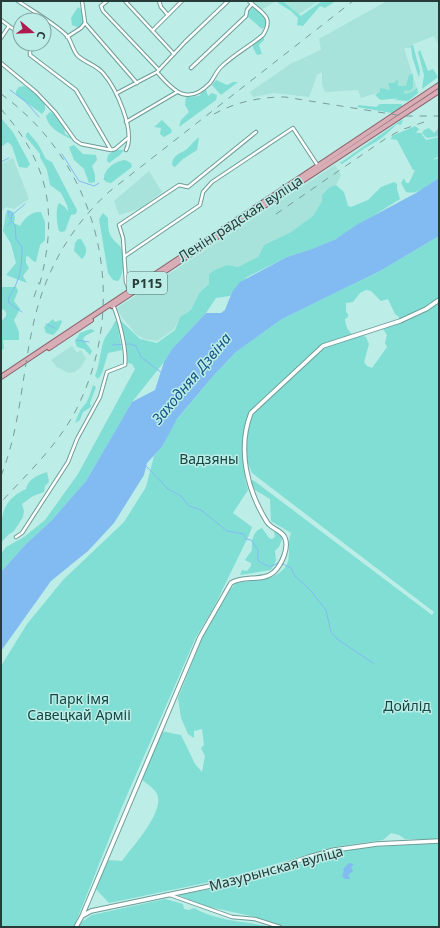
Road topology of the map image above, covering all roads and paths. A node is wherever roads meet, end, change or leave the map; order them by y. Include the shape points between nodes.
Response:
1 (18, 1) edge
2 (82, 1) edge
3 (107, 1) edge
4 (125, 1) edge
5 (159, 1) edge
6 (182, 1) edge
7 (228, 1) edge
8 (249, 1) edge
9 (252, 4) junction
10 (168, 15) junction
11 (1, 20) edge
12 (85, 23) junction
13 (10, 26) joint
14 (153, 30) junction
15 (67, 37) junction
16 (1, 38) edge
17 (30, 52) edge
18 (174, 54) junction
19 (1, 64) edge
20 (191, 68) dead end
21 (158, 71) junction
22 (137, 83) junction
23 (439, 85) edge
24 (439, 91) edge
25 (177, 92) junction
26 (117, 93) junction
27 (424, 98) junction
28 (126, 122) junction
29 (256, 132) dead end
30 (128, 138) junction
31 (111, 150) junction
32 (126, 150) dead end
33 (320, 168) junction
34 (125, 256) junction
35 (130, 293) junction
36 (439, 300) edge
37 (113, 305) junction
38 (75, 329) junction
39 (1, 378) edge
40 (16, 537) dead end
41 (439, 840) edge
42 (170, 895) junction
43 (86, 904) junction
44 (91, 911) junction
45 (82, 916) junction
46 (76, 927) edge
47 (280, 927) edge

1 - 15 street
2 - 12 street
3 - 21 street via 102,6 103,11
4 - 14 street
5 - 10 street
6 - 10 street
7 - 18 street
8 - 9 street
9 - 20 street via 246,16
9 - 25 street via 262,11 268,21 263,35 221,67 211,82 197,93 184,95
10 - 14 street
11 - 13 street
12 - 15 street
12 - 22 street
13 - 16 street
14 - 18 street
15 - 26 street via 77,55 103,73
17 - 31 street via 30,55 76,90
18 - 21 street
19 - 31 street via 36,92 55,112 75,140 81,144
21 - 22 street
21 - 25 street
22 - 26 street
23 - 27 main road, Ленінградская вуліца / Р115
24 - 27 main road, Ленінградская вуліца / Р115
25 - 28 street
26 - 28 street
27 - 33 main road, Ленінградская вуліца / Р115
28 - 30 street
29 - 34 street via 188,187 179,185 119,225
30 - 31 street
30 - 32 street
33 - 34 street via 293,128 212,182 203,192 200,205
33 - 35 main road, Ленінградская вуліца / Р115
34 - 35 street via 125,274
35 - 37 main road, Ленінградская вуліца / Р115
35 - 38 main road, Ленінградская вуліца / Р115
36 - 43 street via 400,321 323,346 251,413 245,442 247,478 268,524 284,535 284,554 274,572 267,576 237,579 231,583 200,637
37 - 38 main road, Ленінградская вуліца / Р115
37 - 40 street via 124,348 124,364 107,372 100,397 76,439 68,462 22,533
38 - 39 main road, Ленінградская вуліца / Р115
41 - 42 street, Мазурынская вуліца via 334,850 256,876
42 - 44 street, Мазурынская вуліца
42 - 47 street via 232,917 255,919
43 - 44 street
43 - 45 street
44 - 45 street, Мазурынская вуліца
45 - 46 street

